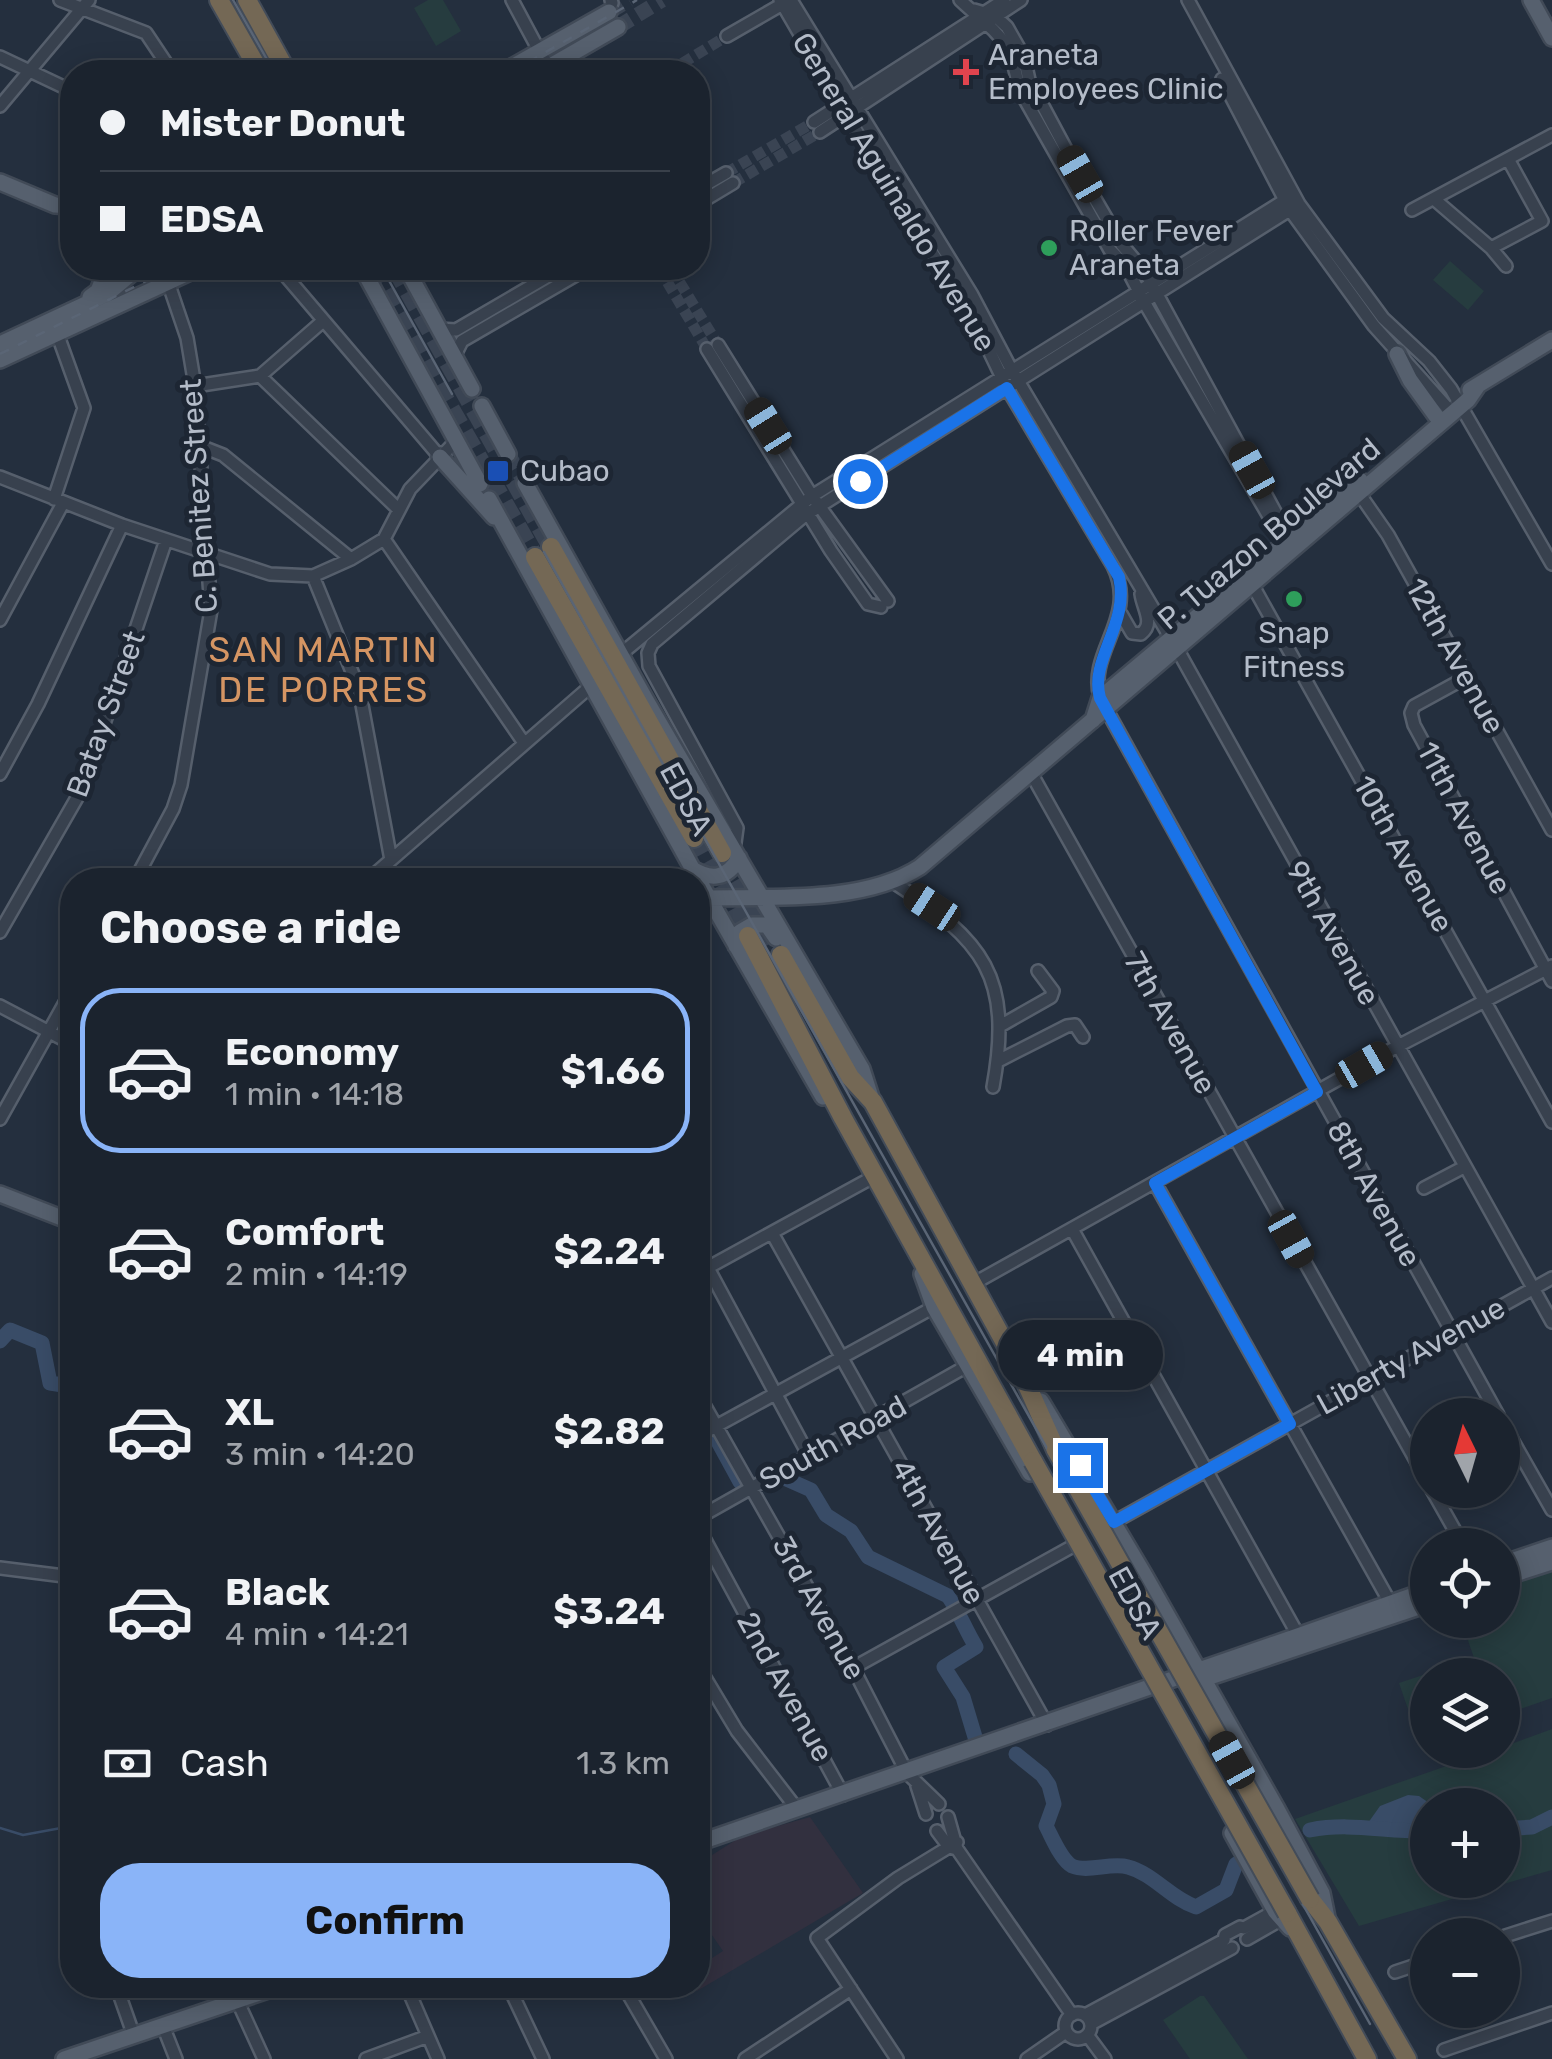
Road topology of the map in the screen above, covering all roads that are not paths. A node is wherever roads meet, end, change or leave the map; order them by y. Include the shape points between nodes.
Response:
1 (60, 0) edge
2 (210, 0) edge
3 (219, 0) edge
4 (247, 0) edge
5 (256, 0) edge
6 (512, 0) edge
7 (1004, 0) edge
8 (1021, 0) edge
9 (1185, 0) edge
10 (1531, 0) edge
11 (785, 1) edge
12 (85, 4) edge
13 (610, 5) tunnel mouth
14 (979, 12) edge
15 (618, 27) tunnel mouth
16 (727, 36) tunnel mouth
17 (1552, 38) edge
18 (0, 57) edge
19 (164, 60) edge
20 (243, 60) edge
21 (253, 60) edge
22 (281, 60) edge
23 (290, 60) edge
24 (543, 60) edge
25 (552, 60) edge
26 (557, 60) edge
27 (30, 69) junction
28 (60, 85) edge
29 (0, 106) edge
30 (850, 107) junction
31 (817, 127) tunnel mouth
32 (1552, 136) edge
33 (1508, 160) junction
34 (0, 182) edge
35 (710, 185) edge
36 (710, 194) edge
37 (1434, 199) junction
38 (1292, 202) junction
39 (55, 205) junction
40 (60, 205) edge
41 (60, 209) edge
42 (1412, 210) dead end
43 (1491, 248) junction
44 (1506, 266) dead end
45 (101, 280) edge
46 (124, 280) edge
47 (154, 280) edge
48 (165, 280) edge
49 (289, 280) edge
50 (369, 280) edge
51 (412, 280) edge
52 (542, 280) edge
53 (550, 280) edge
54 (558, 280) edge
55 (545, 285) junction
56 (1148, 293) junction
57 (323, 321) junction
58 (438, 329) junction
59 (57, 333) junction
60 (463, 333) junction
61 (1552, 340) edge
62 (0, 341) edge
63 (712, 347) tunnel mouth
64 (1397, 354) junction
65 (454, 357) junction
66 (0, 360) edge
67 (1429, 360) junction
68 (1413, 371) junction
69 (260, 376) junction
70 (1009, 378) junction
71 (195, 386) junction
72 (472, 389) dead end
73 (482, 406) dead end
74 (1450, 408) junction
75 (456, 441) junction
76 (200, 446) junction
77 (508, 454) tunnel mouth
78 (440, 457) junction
79 (0, 478) edge
80 (525, 483) tunnel mouth
81 (1357, 489) junction
82 (58, 501) junction
83 (810, 505) junction
84 (398, 509) junction
85 (502, 523) junction
86 (122, 525) junction
87 (384, 539) junction
88 (166, 540) junction
89 (1290, 545) junction
90 (209, 554) junction
91 (352, 560) junction
92 (1552, 564) edge
93 (313, 576) junction
94 (1139, 584) junction
95 (1253, 586) junction
96 (884, 604) dead end
97 (1120, 614) junction
98 (0, 620) edge
99 (1173, 642) junction
100 (621, 654) junction
101 (1467, 678) junction
102 (592, 685) junction
103 (1103, 704) junction
104 (524, 743) junction
105 (1030, 773) junction
106 (0, 774) edge
107 (1552, 830) edge
108 (694, 838) tunnel mouth
109 (732, 853) junction
110 (391, 860) junction
111 (142, 868) edge
112 (382, 868) edge
113 (691, 868) edge
114 (710, 876) edge
115 (893, 882) junction
116 (783, 895) junction
117 (761, 896) junction
118 (710, 898) edge
119 (710, 906) edge
120 (773, 918) junction
121 (0, 932) edge
122 (742, 941) junction
123 (786, 952) junction
124 (1038, 972) dead end
125 (1550, 972) edge
126 (1483, 1001) junction
127 (0, 1006) edge
128 (60, 1011) edge
129 (1000, 1026) junction
130 (49, 1031) junction
131 (60, 1037) edge
132 (1083, 1037) dead end
133 (1396, 1047) junction
134 (998, 1061) junction
135 (993, 1088) dead end
136 (1317, 1092) junction
137 (0, 1118) edge
138 (1552, 1122) edge
139 (1235, 1138) junction
140 (1464, 1167) junction
141 (875, 1176) junction
142 (1155, 1183) junction
143 (1424, 1188) dead end
144 (0, 1194) edge
145 (60, 1217) edge
146 (1072, 1229) junction
147 (772, 1233) junction
148 (909, 1237) junction
149 (710, 1266) edge
150 (1552, 1278) edge
151 (710, 1282) edge
152 (972, 1285) junction
153 (1533, 1288) junction
154 (934, 1307) junction
155 (1552, 1322) edge
156 (1452, 1333) junction
157 (841, 1357) junction
158 (967, 1366) junction
159 (1022, 1374) junction
160 (1370, 1379) junction
161 (777, 1393) junction
162 (1488, 1398) edge
163 (876, 1418) junction
164 (1290, 1424) junction
165 (710, 1429) edge
166 (710, 1436) edge
167 (1410, 1450) edge
168 (1520, 1454) edge
169 (809, 1456) junction
170 (1207, 1470) junction
171 (752, 1488) junction
172 (1552, 1510) edge
173 (710, 1511) edge
174 (1114, 1522) junction
175 (1072, 1546) junction
176 (1552, 1547) edge
177 (710, 1549) edge
178 (1520, 1558) edge
179 (1552, 1562) edge
180 (0, 1568) edge
181 (1520, 1572) edge
182 (1144, 1574) junction
183 (60, 1576) edge
184 (1100, 1596) junction
185 (1410, 1600) edge
186 (976, 1601) junction
187 (1410, 1607) edge
188 (1393, 1609) junction
189 (1174, 1627) junction
190 (1296, 1630) junction
191 (1131, 1651) junction
192 (854, 1668) junction
193 (1221, 1673) junction
194 (1201, 1674) junction
195 (1152, 1689) junction
196 (710, 1694) edge
197 (1216, 1701) junction
198 (1046, 1725) junction
199 (911, 1778) junction
200 (844, 1794) junction
201 (939, 1804) dead end
202 (797, 1809) junction
203 (926, 1814) dead end
204 (948, 1818) dead end
205 (937, 1831) dead end
206 (710, 1839) edge
207 (954, 1846) junction
208 (1281, 1914) junction
209 (1552, 1921) edge
210 (1328, 1922) junction
211 (1520, 1931) edge
212 (1247, 1939) dead end
213 (1232, 1948) dead end
214 (1206, 1955) junction
215 (1410, 1967) edge
216 (1395, 1972) dead end
217 (851, 1990) junction
218 (121, 1998) edge
219 (243, 1998) edge
220 (412, 1998) edge
221 (514, 1998) edge
222 (631, 1998) edge
223 (237, 2000) junction
224 (1552, 2013) edge
225 (1084, 2022) junction
226 (163, 2026) junction
227 (1066, 2032) junction
228 (134, 2036) junction
229 (428, 2036) junction
230 (1444, 2050) dead end
231 (64, 2059) edge
232 (176, 2059) edge
233 (264, 2059) edge
234 (366, 2059) edge
235 (438, 2059) edge
236 (544, 2059) edge
237 (666, 2059) edge
238 (745, 2059) edge
239 (897, 2059) edge
240 (1027, 2059) edge
241 (1106, 2059) edge
242 (1367, 2059) edge
243 (1407, 2059) edge

1 - 12 street
2 - 20 main road
3 - 21 highway
4 - 22 highway
5 - 23 main road
6 - 24 street
7 - 14 street
8 - 14 street
9 - 38 street
10 - 17 main road
11 - 16 street
11 - 30 street, General Aguinaldo Avenue
12 - 19 street via 146,33
12 - 27 street
13 - 25 main road
14 - 30 street
14 - 56 street via 1008,48 1019,89 1110,250
15 - 26 main road
18 - 27 street
27 - 28 street
27 - 29 street
30 - 31 street
30 - 70 street, General Aguinaldo Avenue via 972,295
32 - 33 street
33 - 37 street
33 - 43 street via 1542,221
34 - 39 main road
35 - 36 street via 730,178
37 - 42 street
37 - 43 street
38 - 56 street
38 - 64 street
38 - 67 street via 1384,318
39 - 40 main road
39 - 41 main road
43 - 44 street
45 - 62 main road via 94,295
46 - 62 main road via 107,294
47 - 59 main road
48 - 71 street, C. Benitez Street via 187,338
49 - 57 street
50 - 75 main road, EDSA
51 - 58 main road
52 - 55 street
53 - 55 street
54 - 55 street
55 - 60 street
56 - 70 street
56 - 89 street
57 - 69 street
57 - 78 street
58 - 60 street
58 - 65 main road
59 - 66 main road
59 - 82 street via 84,408
60 - 65 street
61 - 74 main road, P. Tuazon Boulevard
63 - 83 street
64 - 68 street
64 - 74 main road via 1404,371
65 - 72 main road
67 - 68 street
67 - 74 street
68 - 74 street
69 - 71 street
69 - 84 street
70 - 83 street
70 - 94 street, General Aguinaldo Avenue
70 - 97 street, General Aguinaldo Avenue via 1114,566 1122,588
71 - 76 street, C. Benitez Street
73 - 77 main road
74 - 81 main road, P. Tuazon Boulevard
74 - 92 street
75 - 78 street
75 - 85 main road, EDSA
76 - 90 street, C. Benitez Street
76 - 91 street via 223,455
78 - 84 street
78 - 85 main road
79 - 82 street
80 - 100 main road, EDSA
81 - 89 main road, P. Tuazon Boulevard
81 - 101 street, 12th Avenue
82 - 86 street
82 - 98 street
83 - 96 street via 868,604
83 - 100 street
83 - 109 street via 648,654 738,828
84 - 87 street
85 - 102 main road, EDSA
86 - 88 street
86 - 106 street
87 - 91 street
87 - 104 street
88 - 90 street
88 - 121 street, Batay Street via 82,789
89 - 95 main road, P. Tuazon Boulevard
89 - 99 main road, P. Tuazon Boulevard
90 - 93 street via 270,574
90 - 111 street, C. Benitez Street via 211,610 181,785
91 - 93 street
93 - 110 street via 359,689
94 - 97 street via 1147,629 1132,633
94 - 99 street, General Aguinaldo Avenue
95 - 99 main road, P. Tuazon Boulevard
95 - 126 street, 10th Avenue
97 - 103 street, General Aguinaldo Avenue via 1100,669
99 - 103 main road, P. Tuazon Boulevard
99 - 133 street, 9th Avenue
100 - 109 main road, EDSA
101 - 107 street, 12th Avenue
101 - 125 street, 11th Avenue via 1414,706 1414,724
102 - 104 street
102 - 113 main road, EDSA
103 - 105 main road
103 - 136 street, 8th Avenue
104 - 110 street
105 - 115 main road via 920,868
105 - 139 street, 7th Avenue
108 - 109 highway, EDSA via 543,552
109 - 114 main road via 729,872
109 - 117 main road, EDSA
110 - 112 street
115 - 116 main road
115 - 129 street via 969,940 992,979
116 - 117 main road
116 - 120 main road
117 - 118 main road
117 - 120 main road, EDSA
119 - 122 main road, EDSA
120 - 123 main road, EDSA
122 - 123 main road via 742,930 762,924
122 - 141 highway, EDSA
123 - 152 highway, EDSA
124 - 129 street via 1051,997
125 - 126 street
126 - 133 street
126 - 138 street, 10th Avenue
127 - 130 street
128 - 130 street
129 - 134 street
130 - 131 street
130 - 137 street
132 - 134 street via 1067,1026
133 - 136 street
133 - 140 street, 9th Avenue
134 - 135 street
136 - 139 street
136 - 156 street, 8th Avenue
139 - 142 street
139 - 160 street, 7th Avenue
140 - 143 street
140 - 153 street, 9th Avenue
141 - 147 street
141 - 148 highway, EDSA
142 - 146 street
142 - 164 street
144 - 145 main road
146 - 152 street
146 - 170 street
147 - 149 street
147 - 157 street, 4th Avenue
148 - 154 main road, EDSA
148 - 208 highway, EDSA, bridge
150 - 153 street, Liberty Avenue
151 - 161 street
152 - 159 highway, EDSA
153 - 155 street, 9th Avenue
153 - 156 street, Liberty Avenue
154 - 157 street
154 - 158 main road, EDSA
156 - 160 street, Liberty Avenue
156 - 162 street, 8th Avenue
157 - 161 street
157 - 163 street, 4th Avenue
158 - 163 street, South Road
158 - 175 main road, EDSA
159 - 174 main road, EDSA
159 - 210 highway, EDSA, bridge via 1056,1450
160 - 164 street, Liberty Avenue
160 - 167 street, 7th Avenue
161 - 165 street
161 - 169 street
163 - 169 street, South Road
163 - 186 street, 4th Avenue
164 - 170 street, Liberty Avenue
164 - 188 street
166 - 171 street, 3rd Avenue
168 - 172 street
169 - 171 street, South Road
170 - 174 street, Liberty Avenue
170 - 190 street
171 - 173 street, South Road
171 - 192 street, 3rd Avenue
174 - 182 main road, EDSA
175 - 184 main road, EDSA
175 - 186 street
176 - 178 main road
177 - 200 street, 2nd Avenue
179 - 181 main road
180 - 183 street
182 - 184 main road via 1140,1590 1127,1600
182 - 189 main road, EDSA
184 - 191 main road, EDSA
185 - 188 main road
186 - 192 street
186 - 198 street, 4th Avenue
187 - 188 main road
188 - 190 main road
188 - 193 main road
189 - 191 main road via 1143,1626
189 - 194 main road, EDSA
190 - 194 main road
191 - 195 main road, EDSA
192 - 199 street, 3rd Avenue
193 - 194 main road
193 - 197 main road
194 - 195 main road
194 - 197 main road, EDSA
195 - 198 main road
195 - 208 main road, EDSA
196 - 202 street
197 - 210 main road, EDSA via 1322,1894
198 - 199 main road
199 - 200 main road
199 - 201 street
199 - 203 street
200 - 202 main road
202 - 206 main road
204 - 207 street
205 - 207 street
207 - 217 street via 817,1938
207 - 225 street
208 - 212 street
208 - 214 street via 1240,1927
208 - 242 highway, EDSA
209 - 211 street
210 - 243 highway, EDSA
213 - 214 street
214 - 225 street
215 - 216 street
217 - 238 street
217 - 239 street
218 - 228 street
219 - 223 main road
220 - 229 street
221 - 236 street
222 - 237 street
223 - 226 main road
223 - 233 street
224 - 230 street
225 - 227 street via 1066,2021
225 - 227 street via 1076,2040
225 - 241 street
226 - 228 main road
226 - 232 street
227 - 240 street
228 - 231 main road
229 - 234 street
229 - 235 street

